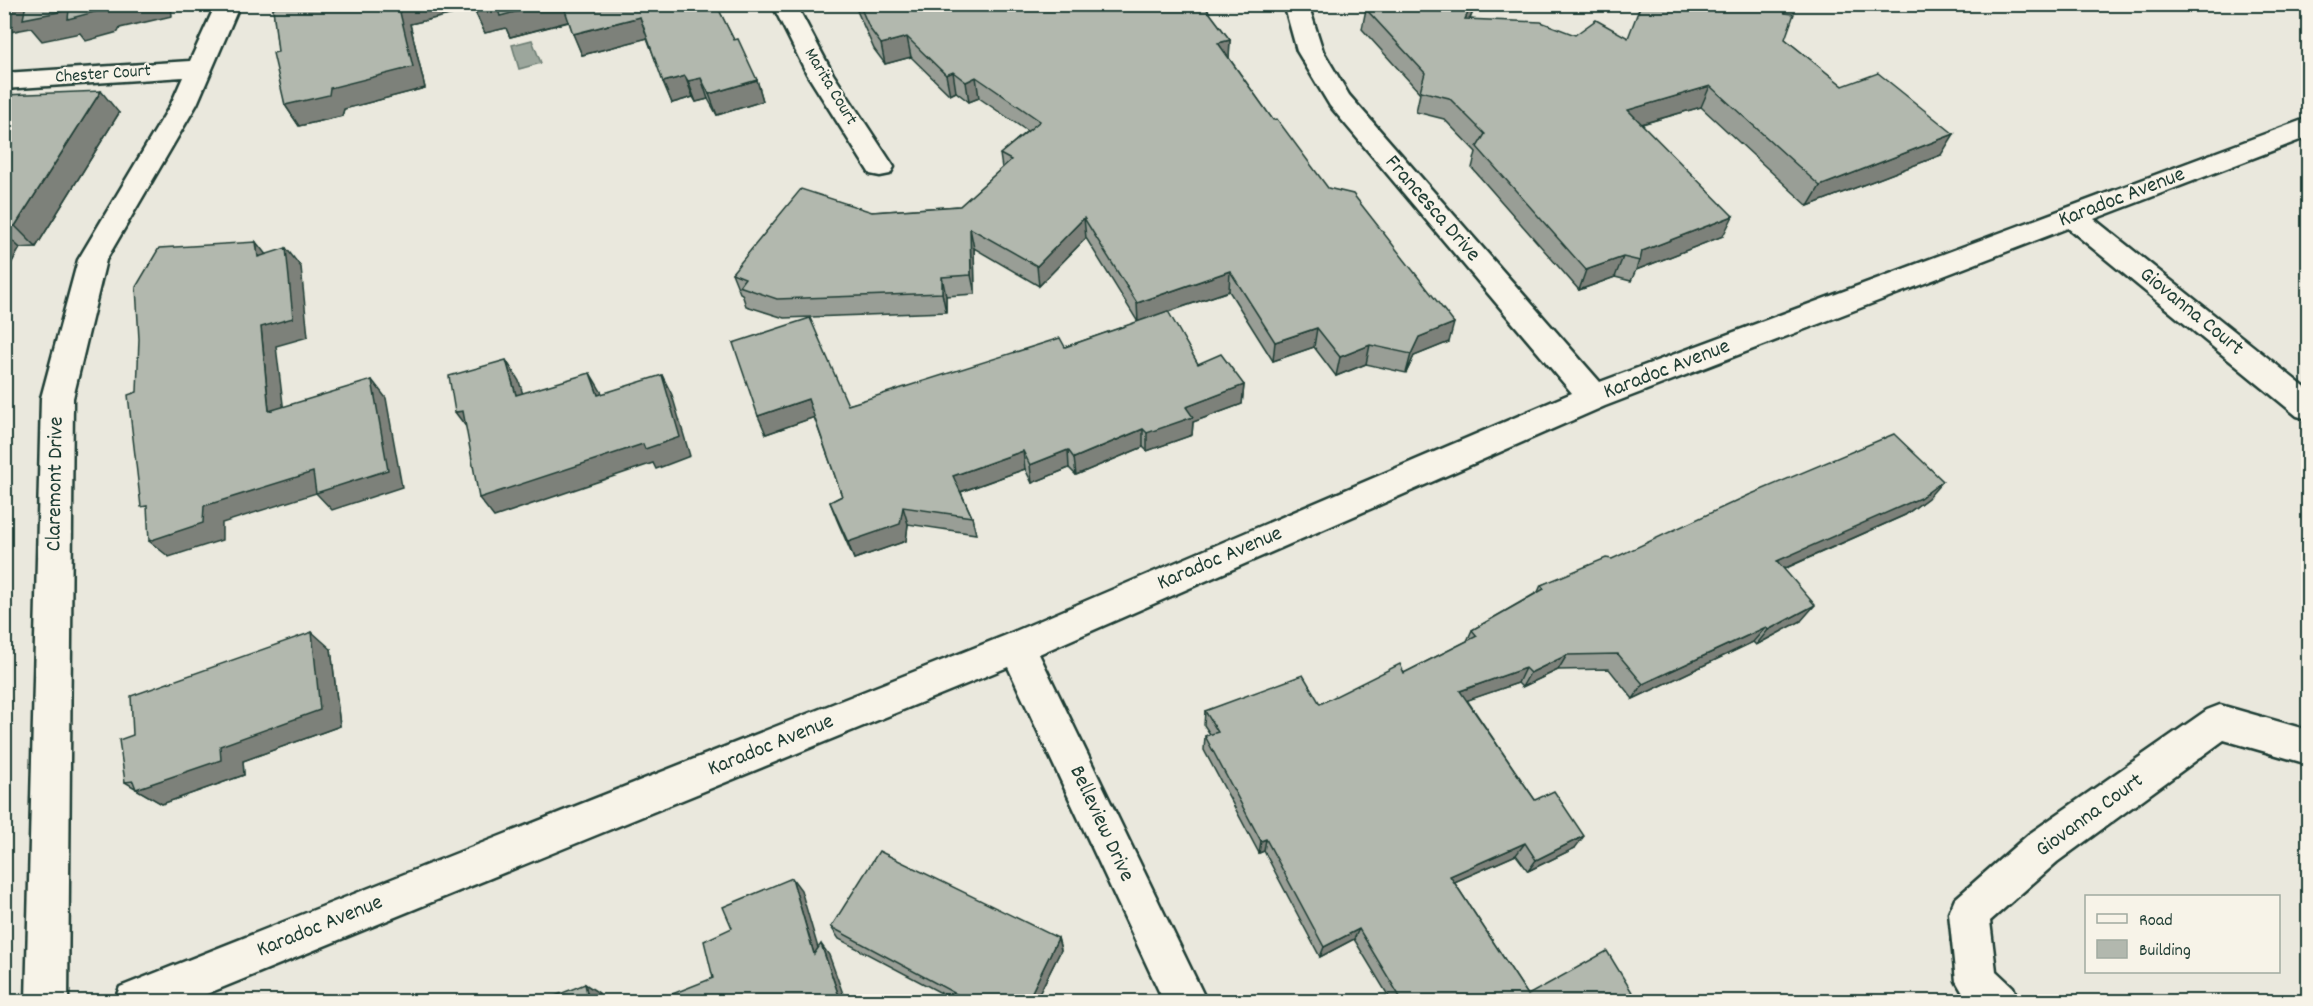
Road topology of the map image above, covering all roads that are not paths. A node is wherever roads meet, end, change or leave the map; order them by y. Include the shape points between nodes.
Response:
1 (228, 4) edge
2 (784, 4) edge
3 (1296, 4) edge
4 (201, 68) junction
5 (4, 81) edge
6 (2308, 128) edge
7 (880, 167) dead end
8 (2073, 217) junction
9 (1594, 397) junction
10 (2308, 407) edge
11 (1017, 647) junction
12 (2308, 747) edge
13 (47, 1002) edge
14 (135, 1002) edge
15 (1186, 1002) edge
16 (1998, 1002) edge

1 - 4 street, Claremont Drive
2 - 7 street, Marita Court via 820,74
3 - 9 street, Francesca Drive via 1310,51 1338,100
4 - 5 street, Chester Court
4 - 13 street, Claremont Drive via 92,260 57,398
6 - 8 street, Karadoc Avenue
8 - 9 street, Karadoc Avenue
8 - 10 street, Giovanna Court
9 - 11 street, Karadoc Avenue
11 - 14 street, Karadoc Avenue
11 - 15 street, Belleview Drive
12 - 16 street, Giovanna Court via 2220,722 2043,848 1969,913 1977,981

